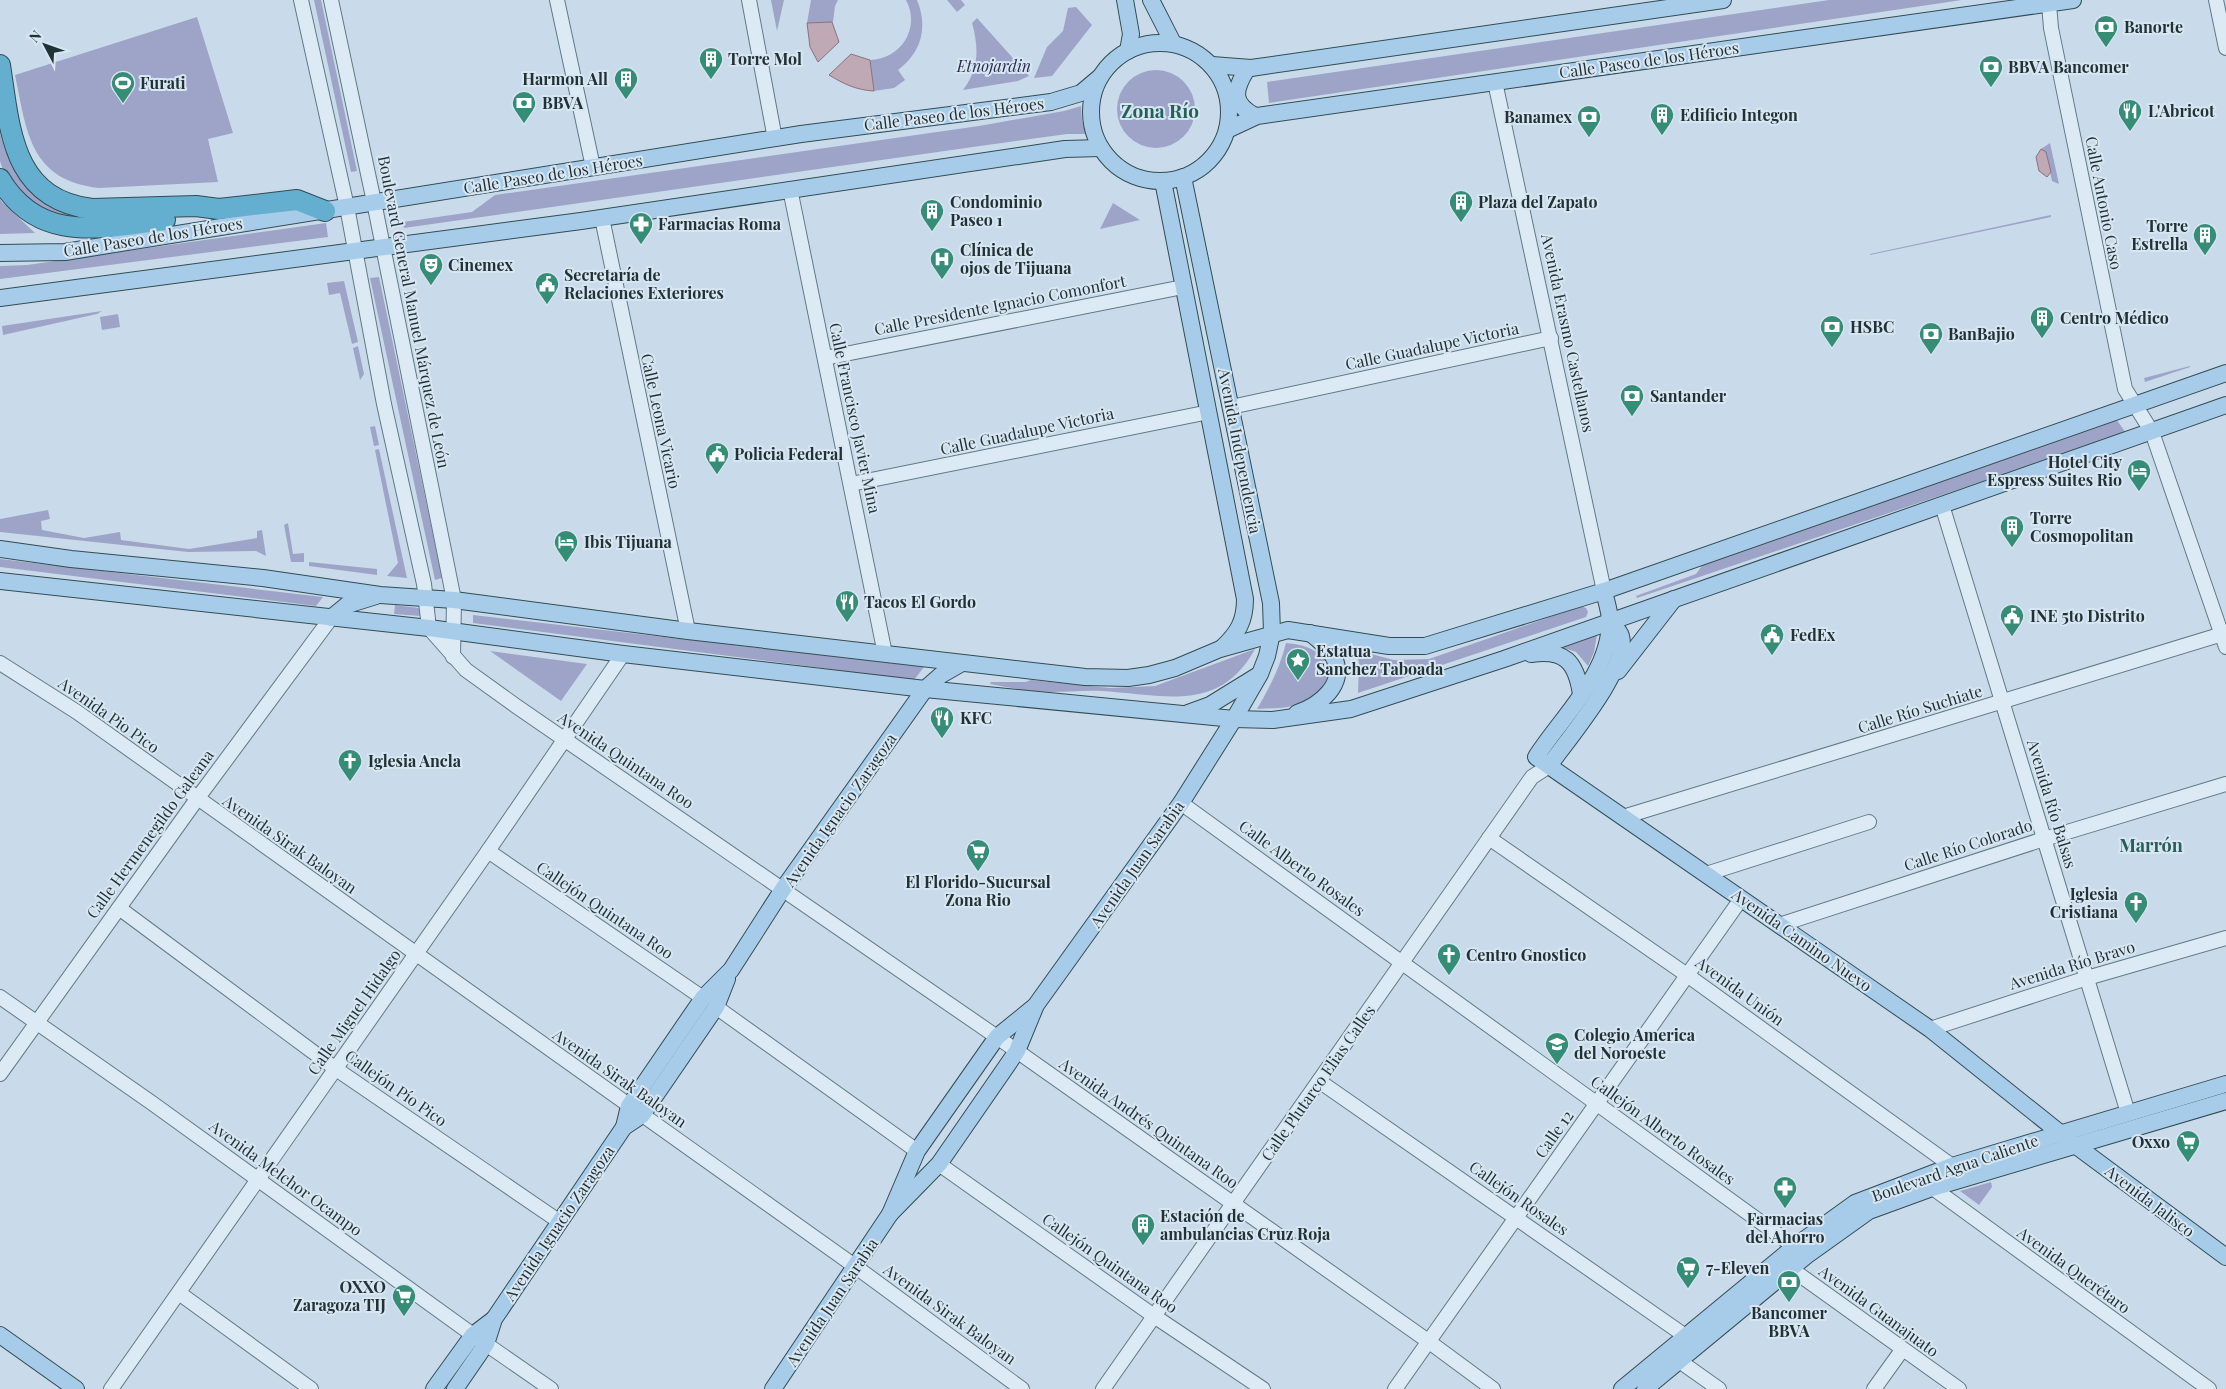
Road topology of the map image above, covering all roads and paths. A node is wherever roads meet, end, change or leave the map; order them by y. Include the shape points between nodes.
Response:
1 (301, 0) edge
2 (331, 0) edge
3 (557, 0) edge
4 (749, 0) edge
5 (1125, 0) edge
6 (1151, 0) edge
7 (1723, 0) edge
8 (2073, 0) edge
9 (2216, 0) edge
10 (2049, 4) junction
11 (1173, 43) junction
12 (2226, 48) edge
13 (1128, 50) junction
14 (0, 65) edge
15 (1212, 65) junction
16 (1247, 69) junction
17 (1100, 77) junction
18 (1495, 82) junction
19 (1255, 116) junction
20 (1227, 130) junction
21 (775, 139) junction
22 (1102, 148) junction
23 (593, 167) junction
24 (1183, 177) junction
25 (0, 179) edge
26 (1163, 181) junction
27 (790, 189) junction
28 (374, 202) junction
29 (347, 206) junction
30 (218, 209) junction
31 (325, 211) junction
32 (602, 218) junction
33 (382, 246) junction
34 (355, 250) junction
35 (0, 253) edge
36 (1183, 287) junction
37 (0, 298) edge
38 (1551, 338) junction
39 (825, 358) junction
40 (2226, 373) edge
41 (2135, 405) junction
42 (2226, 405) edge
43 (1232, 407) junction
44 (1209, 412) junction
45 (2152, 432) junction
46 (851, 484) junction
47 (1942, 505) junction
48 (0, 548) edge
49 (0, 581) edge
50 (1604, 591) junction
51 (380, 595) junction
52 (426, 598) junction
53 (1674, 598) junction
54 (454, 600) junction
55 (331, 618) junction
56 (1610, 620) junction
57 (429, 628) junction
58 (454, 631) junction
59 (688, 631) junction
60 (1309, 632) junction
61 (1272, 633) junction
62 (2225, 638) edge
63 (1220, 649) junction
64 (623, 654) junction
65 (886, 654) junction
66 (453, 657) junction
67 (1504, 659) junction
68 (0, 663) edge
69 (962, 663) junction
70 (1260, 674) junction
71 (925, 689) junction
72 (1605, 689) junction
73 (1581, 694) junction
74 (2002, 703) junction
75 (1186, 713) junction
76 (1234, 719) junction
77 (1274, 720) junction
78 (564, 738) junction
79 (1542, 762) junction
80 (2226, 784) edge
81 (196, 799) junction
82 (1181, 803) junction
83 (1623, 817) junction
84 (1869, 822) dead end
85 (1489, 838) junction
86 (2044, 839) junction
87 (488, 851) junction
88 (1706, 874) junction
89 (783, 889) junction
90 (1741, 899) junction
91 (119, 908) junction
92 (1779, 925) junction
93 (2226, 938) edge
94 (416, 955) junction
95 (1402, 963) junction
96 (1687, 975) junction
97 (2087, 978) junction
98 (0, 997) edge
99 (709, 1003) junction
100 (1036, 1005) junction
101 (36, 1023) junction
102 (1930, 1029) junction
103 (997, 1037) junction
104 (1017, 1051) junction
105 (336, 1069) junction
106 (0, 1074) edge
107 (1319, 1081) junction
108 (2226, 1084) edge
109 (2226, 1101) edge
110 (1597, 1103) junction
111 (636, 1110) junction
112 (2128, 1113) junction
113 (2060, 1133) junction
114 (2075, 1145) junction
115 (917, 1151) junction
116 (939, 1164) junction
117 (1952, 1166) junction
118 (1967, 1177) junction
119 (257, 1179) junction
120 (1926, 1183) junction
121 (1233, 1203) junction
122 (890, 1214) junction
123 (1517, 1216) junction
124 (560, 1222) junction
125 (1800, 1251) junction
126 (2226, 1258) edge
127 (1785, 1264) junction
128 (856, 1267) junction
129 (179, 1293) junction
130 (1154, 1316) junction
131 (0, 1335) edge
132 (479, 1339) junction
133 (1692, 1340) junction
134 (1428, 1341) junction
135 (1902, 1350) junction
136 (1678, 1360) junction
137 (76, 1389) edge
138 (111, 1389) edge
139 (311, 1389) edge
140 (434, 1389) edge
141 (455, 1389) edge
142 (551, 1389) edge
143 (773, 1389) edge
144 (1022, 1389) edge
145 (1103, 1389) edge
146 (1263, 1389) edge
147 (1395, 1389) edge
148 (1493, 1389) edge
149 (1622, 1389) edge
150 (1644, 1389) edge
151 (1719, 1389) edge
152 (1874, 1389) edge
153 (1959, 1389) edge
154 (2209, 1389) edge

1 - 29 street
2 - 28 street, Boulevard General Manuel Márquez de León
3 - 23 street
4 - 21 street
5 - 13 main road via 1131,34
6 - 11 main road
7 - 16 main road
8 - 10 main road, Calle Paseo de los Héroes
9 - 12 street
10 - 18 main road, Calle Paseo de los Héroes
10 - 41 street, Calle Antonio Caso via 2051,28 2125,389
11 - 13 main road via 1150,43
11 - 15 main road via 1188,48
13 - 17 main road
14 - 30 highway via 16,151 33,181 46,193 76,207 92,209 196,206
15 - 16 main road
15 - 20 main road via 1228,95 1230,113
16 - 19 main road via 1236,87 1237,97 1246,112
17 - 21 main road, Calle Paseo de los Héroes via 1081,93 1051,102
17 - 22 main road via 1093,94 1091,113 1094,132
18 - 19 main road, Calle Paseo de los Héroes
18 - 38 street, Avenida Erasmo Castellanos
19 - 20 main road, Calle Paseo de los Héroes
20 - 24 main road via 1211,159
21 - 23 main road, Calle Paseo de los Héroes
22 - 26 main road via 1110,160 1128,173
22 - 27 main road via 1065,149
23 - 28 main road, Calle Paseo de los Héroes
24 - 26 main road
24 - 43 main road, Avenida Independencia
25 - 30 highway via 31,212 68,228 196,216
26 - 36 main road, Avenida Independencia
27 - 32 main road
27 - 39 street, Calle Francisco Javier Mina
28 - 29 main road, Calle Paseo de los Héroes
28 - 33 street, Boulevard General Manuel Márquez de León
29 - 31 main road, Calle Paseo de los Héroes
29 - 34 street
30 - 31 highway via 297,200
31 - 35 main road, Calle Paseo de los Héroes via 65,252
32 - 33 main road
32 - 59 street, Calle Leona Vicario
33 - 34 main road
33 - 54 street, Boulevard General Manuel Márquez de León
34 - 37 main road
34 - 52 street
36 - 39 street, Calle Presidente Ignacio Comonfort
36 - 44 main road, Avenida Independencia
38 - 43 street, Calle Guadalupe Victoria
38 - 50 street, Avenida Erasmo Castellanos
39 - 46 street, Calle Francisco Javier Mina
40 - 41 main road
41 - 45 street, Calle Antonio Caso
41 - 50 main road
42 - 45 main road
43 - 61 main road, Avenida Independencia via 1270,603
44 - 46 street, Calle Guadalupe Victoria
44 - 63 main road, Avenida Independencia via 1245,599 1245,614 1238,631
45 - 47 main road
45 - 62 street, Calle Antonio Caso
46 - 65 street, Calle Francisco Javier Mina
47 - 53 main road
47 - 74 street, Avenida Río Balsas
48 - 51 main road via 71,559 263,578
49 - 55 main road
50 - 56 main road
50 - 60 main road via 1425,646 1389,646
51 - 52 main road
51 - 55 main road via 347,605
52 - 54 main road
52 - 57 street
53 - 56 main road
53 - 72 main road
54 - 58 street, Boulevard General Manuel Márquez de León
54 - 59 main road
55 - 57 main road
55 - 81 street, Calle Hermenegildo Galeana
56 - 67 main road
56 - 72 main road, Calle Plutarco Elias Calles via 1621,638 1620,654
56 - 73 main road, Calle Plutarco Elias Calles via 1605,651
57 - 58 main road
57 - 66 street, Avenida Quintana Roo
58 - 64 main road
58 - 66 street
59 - 65 main road
60 - 61 main road via 1288,630
60 - 77 main road via 1335,660 1336,678 1332,689 1308,709
61 - 63 main road
61 - 70 main road, Avenida Independencia
62 - 74 street, Calle Río Suchiate
63 - 69 main road via 1176,668 1128,678 1085,677
64 - 71 main road
64 - 78 street, Calle Miguel Hidalgo
65 - 69 main road
66 - 78 street, Avenida Quintana Roo via 466,670
67 - 73 main road via 1539,653 1556,654 1572,664
67 - 77 main road via 1352,709
68 - 81 street, Avenida Pio Pico via 77,712
69 - 71 main road, Avenida Ignacio Zaragoza
70 - 75 main road via 1210,705
70 - 76 main road, Avenida Independencia
71 - 75 main road
71 - 89 main road, Avenida Ignacio Zaragoza
72 - 79 main road, Calle Plutarco Elias Calles
73 - 79 main road, Calle Plutarco Elias Calles
74 - 83 street, Calle Río Suchiate
74 - 86 street, Avenida Río Balsas
75 - 76 main road
76 - 77 main road
76 - 82 main road, Avenida Juan Sarabia
78 - 87 street, Calle Miguel Hidalgo
78 - 89 street, Avenida Quintana Roo
79 - 83 main road, Avenida Camino Nuevo
79 - 85 street, Calle Plutarco Elias Calles
80 - 86 street, Calle Río Colorado
81 - 91 street, Calle Hermenegildo Galeana
81 - 94 street, Avenida Sirak Baloyan
82 - 95 street, Calle Alberto Rosales
82 - 100 main road, Avenida Juan Sarabia
83 - 88 main road, Avenida Camino Nuevo
84 - 88 street
85 - 95 street, Calle Plutarco Elias Calles
85 - 96 street, Avenida Unión
86 - 92 street, Calle Río Colorado
86 - 97 street, Avenida Río Balsas
87 - 94 street, Calle Miguel Hidalgo
87 - 99 street, Callejón Quintana Roo
88 - 90 main road, Avenida Camino Nuevo
89 - 99 main road, Avenida Ignacio Zaragoza
89 - 103 street, Avenida Andrés Quintana Roo
90 - 92 main road, Avenida Camino Nuevo
90 - 96 street, Calle 12
91 - 101 street, Calle Hermenegildo Galeana
91 - 105 street, Callejón Pío Pico
92 - 102 main road, Avenida Camino Nuevo
93 - 97 street, Avenida Río Bravo
94 - 105 street, Calle Miguel Hidalgo
94 - 111 street, Avenida Sirak Baloyan
95 - 107 street, Calle Plutarco Elias Calles
95 - 110 street, Callejón Alberto Rosales
96 - 110 street, Calle 12
96 - 117 street, Avenida Unión
97 - 102 street, Avenida Río Bravo
97 - 112 street, Avenida Río Balsas
98 - 101 street, Avenida Melchor Ocampo
99 - 111 main road, Avenida Ignacio Zaragoza
99 - 115 street, Callejón Quintana Roo
100 - 103 main road, Avenida Juan Sarabia
100 - 104 main road, Avenida Juan Sarabia
101 - 106 street, Calle Hermenegildo Galeana
101 - 119 street, Avenida Melchor Ocampo
102 - 113 main road, Avenida Camino Nuevo
103 - 104 street, Avenida Andrés Quintana Roo
103 - 115 main road, Avenida Juan Sarabia
104 - 116 main road, Avenida Juan Sarabia
104 - 121 street, Avenida Andrés Quintana Roo
105 - 119 street, Calle Miguel Hidalgo
105 - 124 street, Callejón Pío Pico
107 - 121 street, Calle Plutarco Elias Calles
107 - 123 street, Callejón Rosales
108 - 112 main road, Boulevard Agua Caliente
109 - 114 main road, Boulevard Agua Caliente
110 - 123 street, Calle 12
110 - 125 street, Callejón Alberto Rosales
111 - 124 main road, Avenida Ignacio Zaragoza
111 - 128 street, Avenida Sirak Baloyan
112 - 113 main road, Boulevard Agua Caliente
113 - 114 main road, Avenida Jalisco
113 - 117 main road, Boulevard Agua Caliente
114 - 118 main road, Boulevard Agua Caliente
114 - 126 main road, Avenida Jalisco
115 - 122 main road, Avenida Juan Sarabia
116 - 122 main road, Avenida Juan Sarabia
116 - 130 street, Callejón Quintana Roo
117 - 118 street, Avenida Unión
117 - 120 main road, Boulevard Agua Caliente
118 - 120 main road, Boulevard Agua Caliente
119 - 129 street, Calle Miguel Hidalgo
119 - 132 street, Avenida Melchor Ocampo
120 - 125 main road, Boulevard Agua Caliente via 1856,1203
120 - 154 street, Avenida Querétaro
121 - 130 street, Calle Plutarco Elias Calles
121 - 134 street, Avenida Andrés Quintana Roo
122 - 128 main road, Avenida Juan Sarabia
123 - 133 street, Callejón Rosales
123 - 134 street, Calle 12
124 - 132 main road, Avenida Ignacio Zaragoza
125 - 127 main road, Boulevard Agua Caliente
127 - 133 main road, Boulevard Agua Caliente
127 - 135 street, Avenida Guanajuato
128 - 143 main road, Avenida Juan Sarabia
128 - 144 street, Avenida Sirak Baloyan
129 - 138 street, Calle Miguel Hidalgo
129 - 139 street
130 - 145 street, Calle Plutarco Elias Calles
130 - 146 street, Callejón Quintana Roo
131 - 137 main road
132 - 140 main road, Avenida Ignacio Zaragoza
132 - 141 main road, Avenida Ignacio Zaragoza
132 - 142 street, Avenida Melchor Ocampo
133 - 136 main road, Boulevard Agua Caliente
133 - 149 main road, Boulevard Agua Caliente
134 - 147 street, Calle 12
134 - 148 street, Avenida Andrés Quintana Roo
135 - 152 street
135 - 153 street, Avenida Guanajuato
136 - 150 main road, Boulevard Agua Caliente
136 - 151 street

